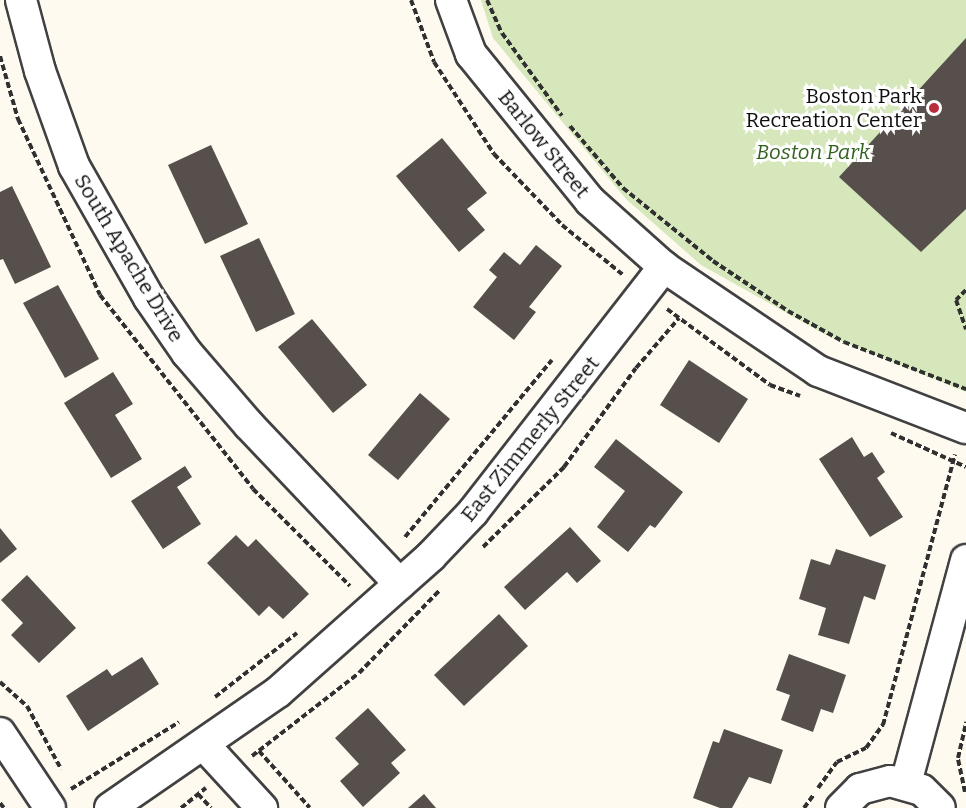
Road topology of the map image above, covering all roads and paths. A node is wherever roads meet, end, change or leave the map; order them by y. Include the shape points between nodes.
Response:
1 (21, 0) edge
2 (451, 0) edge
3 (488, 0) edge
4 (664, 267) junction
5 (966, 290) edge
6 (966, 329) edge
7 (966, 389) edge
8 (964, 428) edge
9 (966, 560) edge
10 (400, 584) junction
11 (0, 682) edge
12 (966, 722) edge
13 (0, 733) edge
14 (204, 745) junction
15 (259, 751) dead end
16 (906, 783) junction
17 (72, 788) dead end
18 (198, 794) dead end
19 (966, 796) edge
20 (0, 803) edge
21 (4, 808) edge
22 (50, 808) edge
23 (110, 808) edge
24 (211, 808) edge
25 (262, 808) edge
26 (310, 808) edge
27 (804, 808) edge
28 (841, 808) edge
29 (940, 808) edge

1 - 10 street, South Apache Drive via 40,71 74,166 149,298 187,353 249,425
2 - 4 street, Barlow Street via 471,54 590,201
3 - 7 path via 502,33 566,122 631,195 713,261 788,311 844,342
4 - 8 street via 818,371
4 - 10 street, East Zimmerly Street via 473,512
5 - 6 path via 956,300
8 - 27 path via 883,725 866,748 837,762
9 - 16 street
10 - 14 street, East Zimmerly Street via 278,692
11 - 17 path via 27,706
12 - 19 path via 958,758
13 - 22 street
14 - 23 street, East Zimmerly Street
14 - 25 street
15 - 26 path
16 - 28 street via 874,783 849,797
16 - 29 street via 922,790
18 - 24 path
20 - 21 path

